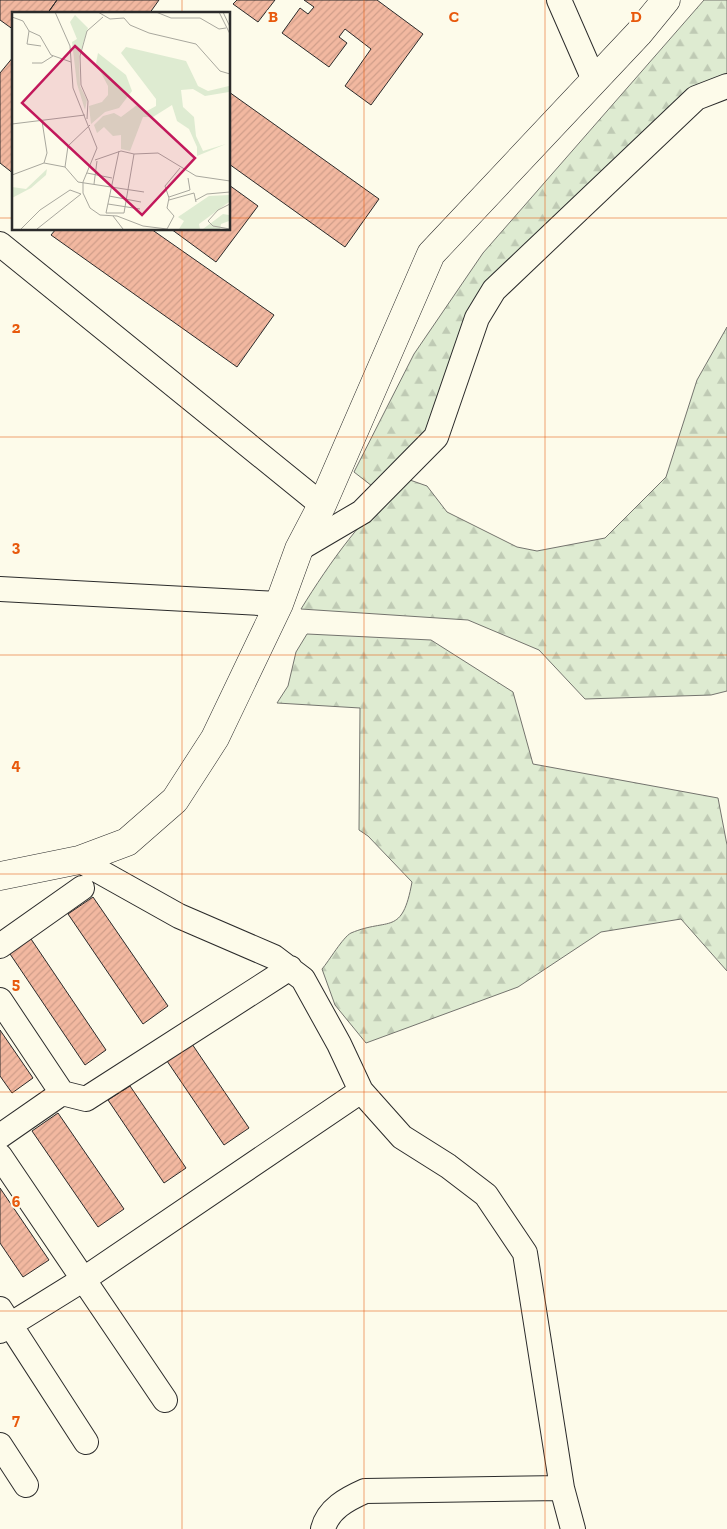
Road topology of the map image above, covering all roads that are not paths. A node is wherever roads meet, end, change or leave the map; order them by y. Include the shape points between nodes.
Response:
1 (559, 0) edge
2 (666, 0) edge
3 (594, 80) junction
4 (727, 86) edge
5 (3, 253) edge
6 (322, 505) junction
7 (299, 549) junction
8 (0, 588) edge
9 (280, 604) junction
10 (79, 860) junction
11 (0, 876) edge
12 (82, 888) dead end
13 (0, 946) edge
14 (290, 968) junction
15 (0, 1000) edge
16 (361, 1091) junction
17 (62, 1093) junction
18 (0, 1136) edge
19 (0, 1156) edge
20 (84, 1279) junction
21 (4, 1322) edge
22 (165, 1400) dead end
23 (86, 1442) dead end
24 (0, 1445) edge
25 (26, 1485) dead end
26 (562, 1488) junction
27 (322, 1529) edge
28 (573, 1529) edge

1 - 3 street
2 - 3 street
3 - 6 street via 431,254
4 - 7 street via 696,98 494,290 477,318 436,437 362,512
5 - 6 street
6 - 7 street
7 - 9 street
8 - 9 street
9 - 10 street via 215,738 175,800 126,842
10 - 11 street
10 - 14 street via 179,916 274,957
12 - 13 street
14 - 16 street via 303,979 340,1044
14 - 17 street via 86,1099
15 - 17 street
16 - 20 street
16 - 26 street via 402,1137 486,1195 525,1253
17 - 18 street
19 - 20 street
20 - 21 street
20 - 22 street
21 - 23 street
24 - 25 street
26 - 27 street via 365,1491 345,1500 325,1518
26 - 28 street

